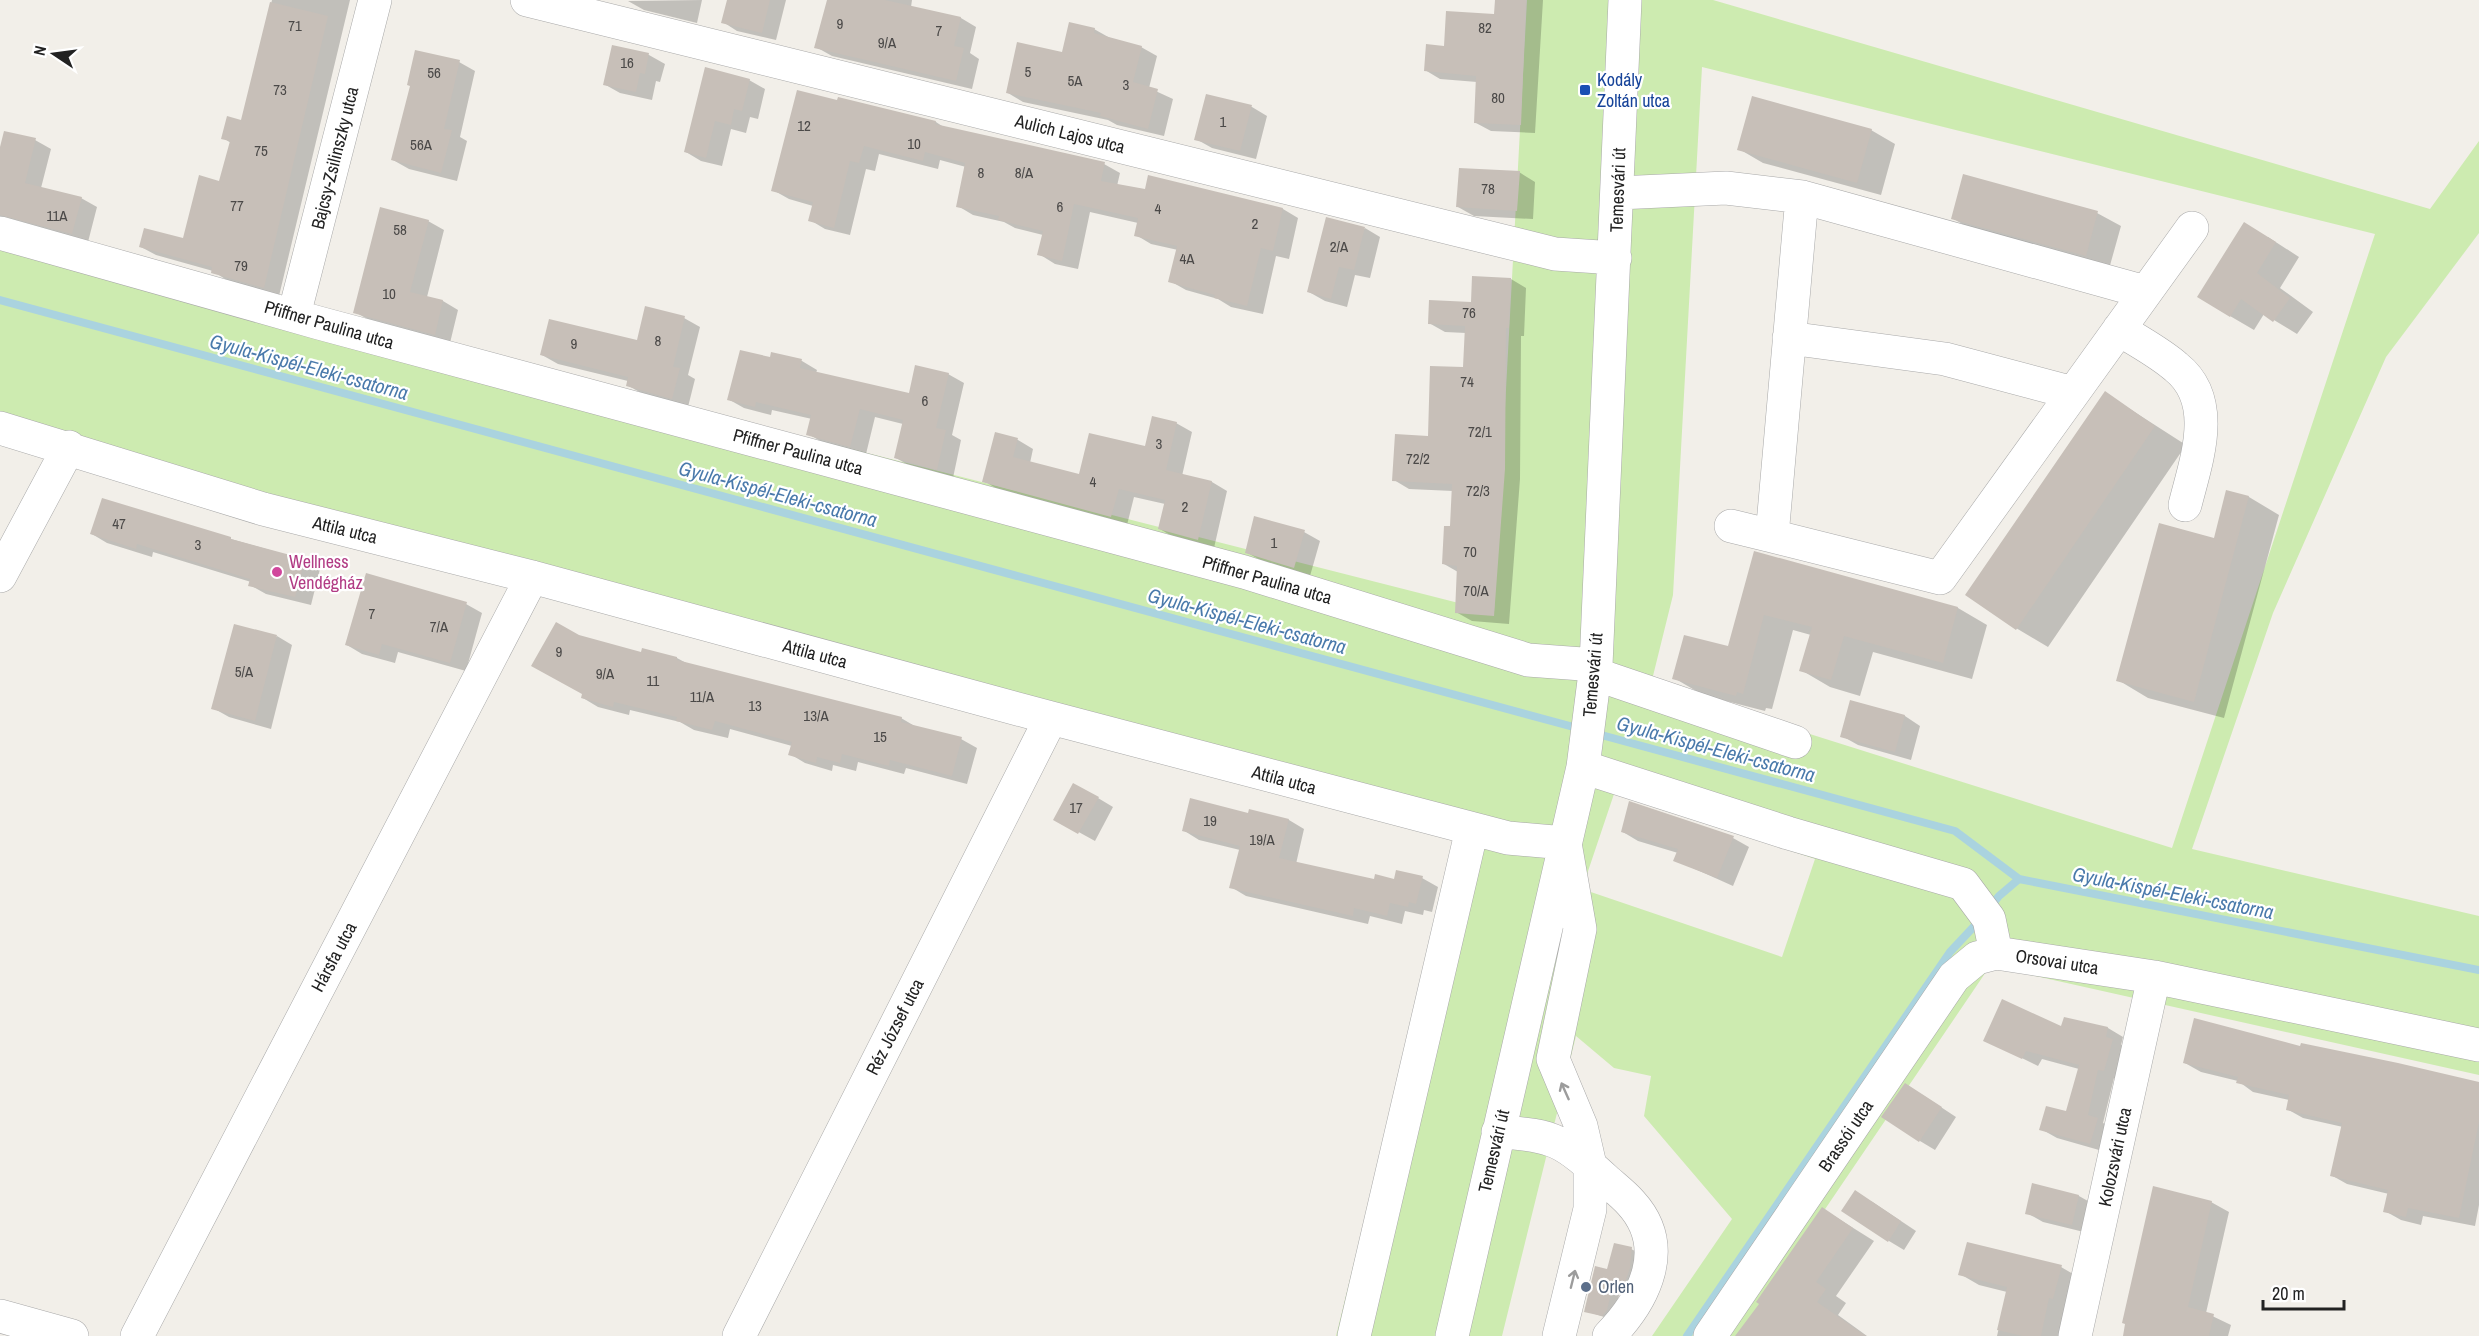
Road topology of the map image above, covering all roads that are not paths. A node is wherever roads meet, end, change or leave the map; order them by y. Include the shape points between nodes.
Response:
1 (375, 0) edge
2 (528, 0) edge
3 (1625, 0) edge
4 (1618, 193) junction
5 (1802, 197) junction
6 (2192, 228) dead end
7 (0, 233) edge
8 (1615, 258) junction
9 (2145, 292) junction
10 (294, 315) junction
11 (2118, 329) junction
12 (1789, 338) junction
13 (2073, 393) junction
14 (0, 428) edge
15 (69, 447) junction
16 (2185, 505) dead end
17 (1731, 526) dead end
18 (1772, 537) junction
19 (0, 576) edge
20 (532, 577) junction
21 (1594, 680) junction
22 (1050, 718) junction
23 (1795, 742) dead end
24 (1584, 759) junction
25 (1472, 829) junction
26 (1565, 843) junction
27 (1996, 953) junction
28 (2154, 977) junction
29 (2479, 1045) edge
30 (1498, 1132) junction
31 (1590, 1165) junction
32 (0, 1316) edge
33 (72, 1336) edge
34 (137, 1336) edge
35 (739, 1336) edge
36 (1354, 1336) edge
37 (1452, 1336) edge
38 (1559, 1336) edge
39 (1609, 1336) edge
40 (1710, 1336) edge
41 (2075, 1336) edge

1 - 10 street, Bajcsy-Zsilinszky utca
2 - 8 street, Aulich Lajos utca via 1555,254
3 - 4 street, Temesvári út
4 - 5 street via 1726,188
4 - 8 street, Temesvári út
5 - 9 street
5 - 12 street
6 - 9 street
7 - 10 street, Pfiffner Paulina utca
8 - 21 street, Temesvári út
9 - 11 street
10 - 21 street, Pfiffner Paulina utca via 1244,572
11 - 13 street
11 - 16 street via 2177,367 2197,395 2202,435
12 - 13 street via 1945,359
12 - 18 street
13 - 18 street via 1940,578
14 - 15 street, Attila utca
15 - 19 street
15 - 20 street, Attila utca via 263,509
17 - 18 street
20 - 22 street, Attila utca
20 - 34 street, Hársfa utca
21 - 23 street, Pfiffner Paulina utca
21 - 24 street, Temesvári út
22 - 25 street, Attila utca
22 - 35 street, Réz József utca
24 - 26 street, Temesvári út
24 - 27 street, Orsovai utca via 1788,833 1963,884 1984,911
25 - 26 street, Attila utca via 1508,838
25 - 36 street
26 - 30 street, Temesvári út
31 -> 26 street via 1581,1126 1553,1059 1580,929
27 - 28 street, Orsovai utca
27 - 40 street, Brassói utca via 1977,958 1954,977
28 - 29 street, Orsovai utca
28 - 41 street, Kolozsvári utca
30 - 31 street via 1538,1134 1560,1142
30 - 37 street, Temesvári út
38 -> 31 street via 1590,1209
31 - 39 street via 1632,1203 1649,1235 1652,1250 1645,1285 1634,1306
32 - 33 street

